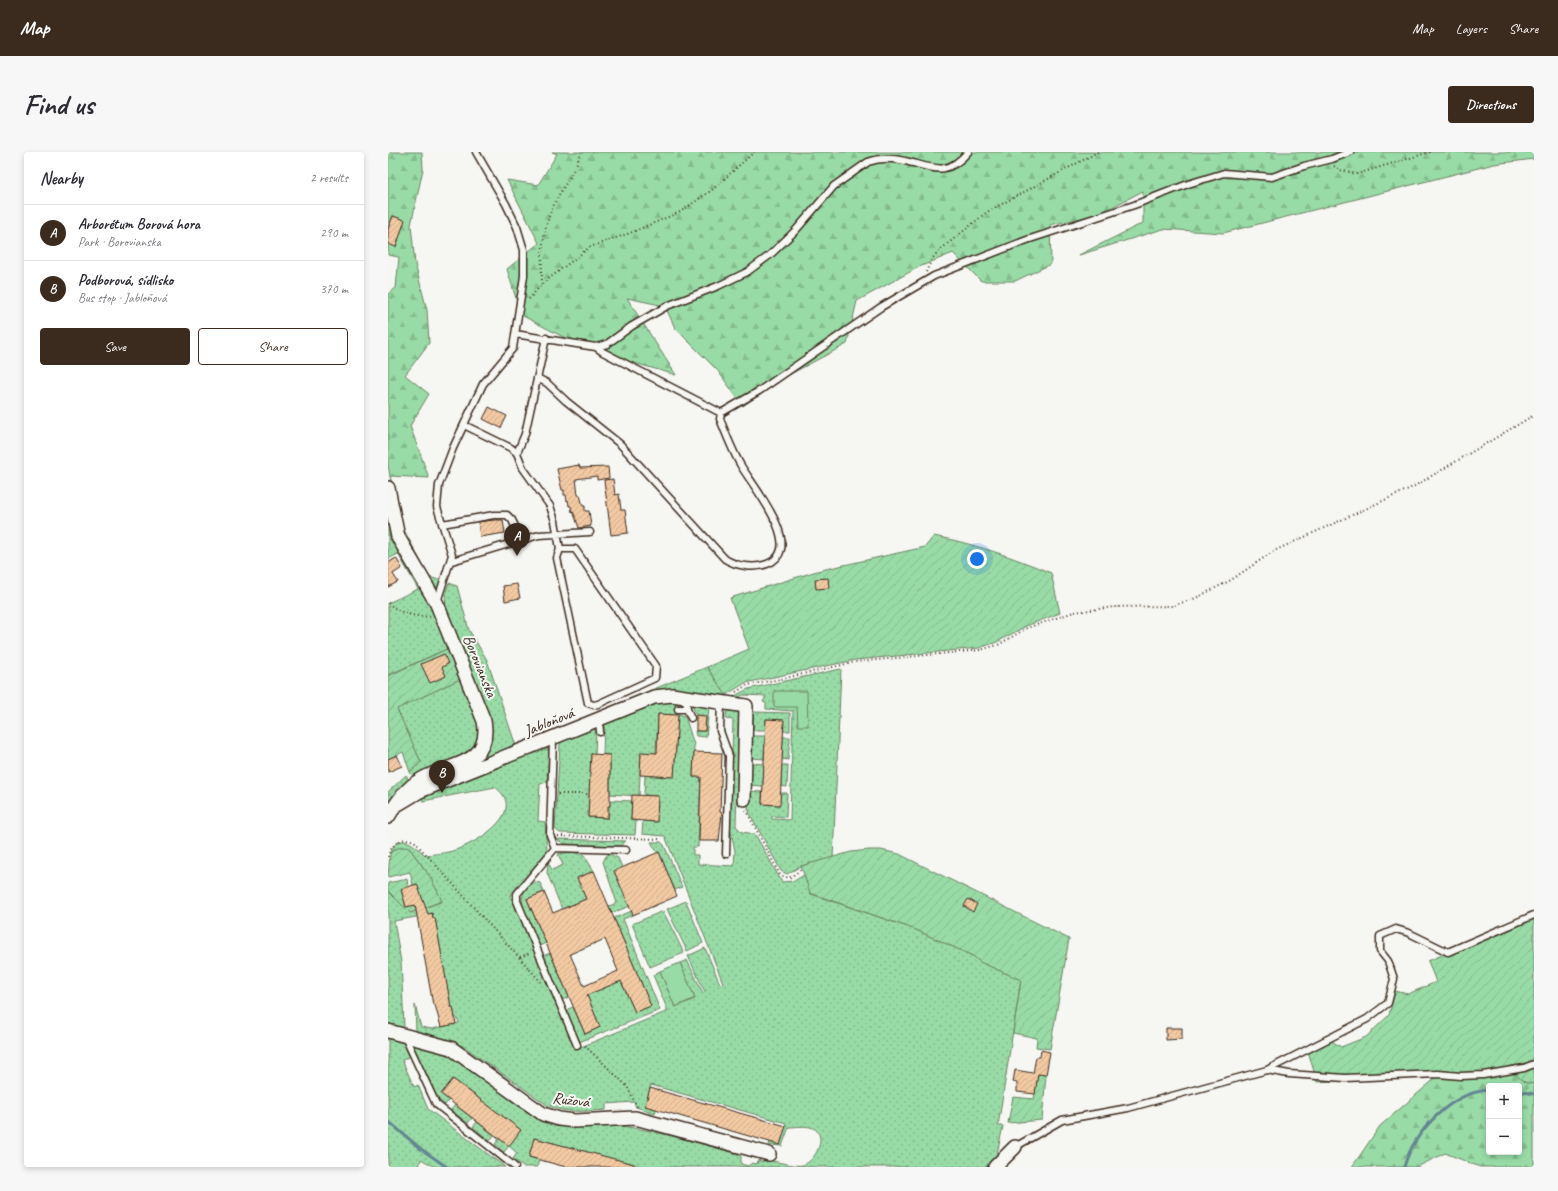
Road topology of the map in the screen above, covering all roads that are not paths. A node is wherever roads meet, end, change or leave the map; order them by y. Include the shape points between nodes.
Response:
1 (476, 152) edge
2 (968, 152) edge
3 (1350, 152) edge
4 (515, 334) junction
5 (546, 338) junction
6 (596, 347) junction
7 (537, 378) junction
8 (721, 413) junction
9 (464, 425) junction
10 (517, 453) junction
11 (388, 488) edge
12 (442, 524) junction
13 (590, 532) dead end
14 (556, 533) junction
15 (522, 541) junction
16 (560, 549) junction
17 (452, 561) junction
18 (439, 609) junction
19 (721, 702) junction
20 (687, 703) junction
21 (678, 709) dead end
22 (691, 718) dead end
23 (553, 739) junction
24 (744, 799) road end
25 (391, 811) edge
26 (555, 848) junction
27 (626, 850) dead end
28 (726, 854) dead end
29 (1534, 915) edge
30 (388, 1031) edge
31 (404, 1036) junction
32 (577, 1045) road end
33 (1534, 1064) edge
34 (1267, 1070) junction
35 (1015, 1147) joint
36 (770, 1154) dead end
37 (515, 1167) edge
38 (994, 1167) edge

1 - 4 lane via 506,204 524,250 523,284
2 - 6 lane via 953,165 936,170 896,159 868,162 834,186 796,230 770,255 747,272 675,302 632,326 607,344
3 - 8 lane via 1272,177 1224,173 1026,240 925,280
4 - 5 lane
4 - 9 lane via 512,348 483,384
5 - 6 lane
5 - 7 lane
6 - 8 lane
7 - 8 lane via 547,383 620,444 725,559 744,565 765,565 779,554 780,532 768,505 740,464 720,419
7 - 10 lane via 525,434
9 - 10 lane via 504,442
9 - 12 lane via 440,485 437,507
10 - 14 lane via 523,468 550,506
11 - 18 street, Borovianska via 398,537
12 - 15 lane via 507,515
12 - 17 lane
13 - 14 lane
14 - 15 lane
14 - 16 lane
15 - 17 lane
16 - 16 lane via 575,549 656,666 655,678 598,704 588,703 557,558
17 - 18 lane
18 - 25 street, Borovianska via 484,721 483,747 463,762 422,778 407,790
19 - 20 street, Jabloňová
19 - 24 street, Jabloňová via 746,706
19 - 28 lane via 720,731 729,756
20 - 21 lane
20 - 22 lane
20 - 23 street, Jabloňová via 672,696 654,697 600,726
23 - 25 street, Jabloňová via 420,791
23 - 26 lane via 550,836
26 - 27 lane
26 - 32 lane via 520,889 517,901
29 - 34 lane via 1448,952 1396,929 1380,936 1380,951 1388,961 1394,979 1388,1003 1367,1019
30 - 31 street, Ružová
31 - 36 street, Ružová via 451,1048 543,1114 575,1121 634,1118
31 - 37 lane via 436,1104
33 - 34 lane via 1483,1075 1461,1076 1438,1074 1345,1078
34 - 35 lane via 1128,1108 1062,1120
35 - 38 street

